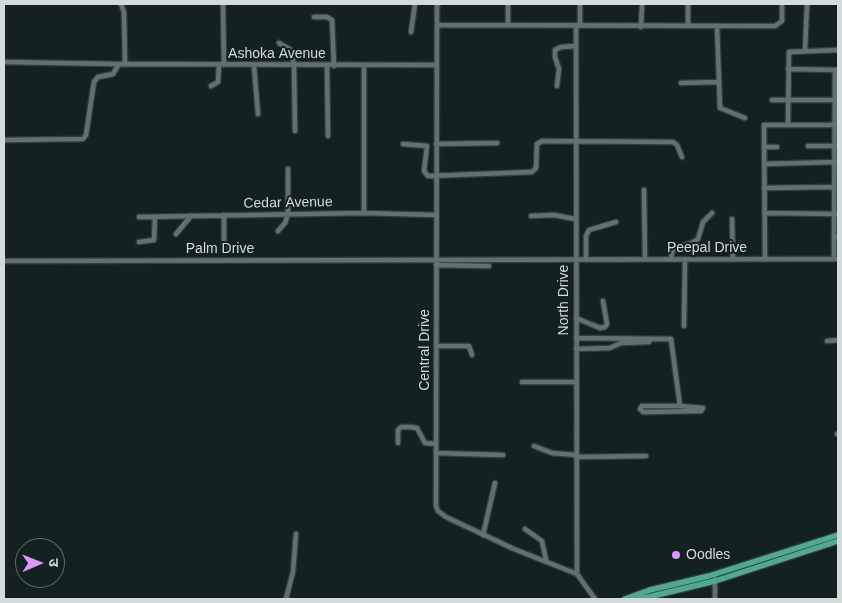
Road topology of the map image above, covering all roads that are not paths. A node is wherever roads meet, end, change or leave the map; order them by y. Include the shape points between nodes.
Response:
1 (121, 4) edge
2 (223, 4) edge
3 (415, 4) edge
4 (437, 4) edge
5 (508, 4) edge
6 (580, 4) edge
7 (642, 4) edge
8 (688, 4) edge
9 (782, 4) edge
10 (807, 4) edge
11 (314, 17) dead end
12 (437, 25) junction
13 (508, 26) junction
14 (578, 26) junction
15 (688, 26) junction
16 (717, 26) junction
17 (641, 27) junction
18 (411, 32) dead end
19 (279, 42) dead end
20 (576, 46) junction
21 (838, 50) edge
22 (805, 51) junction
23 (4, 62) edge
24 (125, 63) junction
25 (118, 64) junction
26 (222, 65) junction
27 (436, 65) junction
28 (254, 66) junction
29 (294, 66) junction
30 (326, 66) junction
31 (334, 66) junction
32 (364, 66) junction
33 (788, 69) junction
34 (837, 70) edge
35 (718, 82) junction
36 (681, 83) dead end
37 (211, 86) dead end
38 (557, 86) dead end
39 (772, 100) dead end
40 (788, 100) junction
41 (837, 100) edge
42 (258, 114) dead end
43 (744, 118) dead end
44 (788, 124) junction
45 (837, 125) edge
46 (295, 131) dead end
47 (328, 136) dead end
48 (4, 140) edge
49 (575, 142) junction
50 (497, 143) dead end
51 (403, 144) dead end
52 (436, 144) junction
53 (808, 146) dead end
54 (836, 146) edge
55 (764, 147) junction
56 (777, 147) dead end
57 (682, 157) dead end
58 (835, 162) junction
59 (764, 164) junction
60 (288, 169) dead end
61 (436, 177) junction
62 (834, 186) junction
63 (764, 188) junction
64 (644, 190) dead end
65 (712, 212) dead end
66 (364, 213) junction
67 (765, 213) junction
68 (288, 214) junction
69 (836, 214) edge
70 (224, 215) junction
71 (436, 215) junction
72 (190, 216) junction
73 (531, 216) dead end
74 (139, 217) dead end
75 (155, 217) junction
76 (575, 219) junction
77 (732, 219) dead end
78 (616, 222) dead end
79 (278, 231) dead end
80 (176, 234) dead end
81 (836, 237) edge
82 (139, 242) dead end
83 (224, 252) dead end
84 (834, 255) dead end
85 (765, 258) junction
86 (645, 259) junction
87 (671, 259) junction
88 (685, 259) junction
89 (733, 259) junction
90 (838, 259) edge
91 (575, 260) junction
92 (586, 260) junction
93 (4, 261) edge
94 (436, 262) junction
95 (489, 266) dead end
96 (603, 301) dead end
97 (576, 318) junction
98 (684, 326) dead end
99 (576, 338) junction
100 (838, 340) edge
101 (827, 341) dead end
102 (649, 342) dead end
103 (436, 346) junction
104 (576, 349) junction
105 (472, 355) dead end
106 (522, 382) dead end
107 (576, 382) junction
108 (680, 406) junction
109 (398, 443) dead end
110 (436, 444) junction
111 (534, 446) dead end
112 (436, 453) junction
113 (503, 454) dead end
114 (576, 456) junction
115 (646, 456) dead end
116 (495, 483) dead end
117 (524, 530) dead end
118 (296, 534) dead end
119 (483, 534) junction
120 (838, 535) edge
121 (838, 541) edge
122 (546, 560) junction
123 (577, 574) junction
124 (714, 574) junction
125 (715, 581) junction
126 (286, 599) edge
127 (595, 599) edge
128 (625, 599) edge
129 (640, 599) edge
130 (715, 599) edge

1 - 24 street
2 - 26 street
3 - 18 street
4 - 12 street, Central Drive
5 - 13 street
6 - 14 street, North Drive
7 - 17 street
8 - 15 street
9 - 16 street via 781,24
10 - 22 street
11 - 31 street via 332,20
12 - 13 street
12 - 27 street, Central Drive
13 - 14 street
14 - 17 street
14 - 20 street, North Drive
15 - 16 street
15 - 17 street
16 - 35 street
19 - 29 street via 291,50
20 - 38 street via 555,50 559,70
20 - 49 street, North Drive
21 - 22 street
22 - 33 street via 789,52
23 - 25 street
24 - 25 street, Ashoka Avenue
24 - 26 street, Ashoka Avenue
25 - 48 street via 113,74 98,77 94,82 83,139
26 - 28 street, Ashoka Avenue
26 - 37 street via 218,82
27 - 32 street, Ashoka Avenue
27 - 52 street, Central Drive
28 - 29 street, Ashoka Avenue
28 - 42 street
29 - 30 street, Ashoka Avenue
29 - 46 street
30 - 31 street, Ashoka Avenue
30 - 47 street
31 - 32 street, Ashoka Avenue
32 - 66 street
33 - 34 street
33 - 40 street
34 - 41 street
35 - 36 street
35 - 43 street via 720,108
39 - 40 street
40 - 41 street
40 - 44 street
41 - 45 street
44 - 45 street
44 - 55 street via 764,125
45 - 54 street
49 - 57 street via 673,142
49 - 61 street via 538,142 536,168 532,172
49 - 76 street, North Drive
50 - 52 street
51 - 61 street via 427,146 425,173
52 - 61 street, Central Drive
53 - 54 street
54 - 58 street
55 - 56 street
55 - 59 street
58 - 59 street
58 - 62 street
59 - 63 street
60 - 68 street
61 - 71 street, Central Drive
62 - 63 street
62 - 69 street
63 - 67 street
64 - 86 street
65 - 87 street via 703,222 698,239 676,247
66 - 68 street, Cedar Avenue
66 - 71 street, Cedar Avenue
67 - 69 street
67 - 85 street
68 - 70 street, Cedar Avenue
68 - 79 street
69 - 81 street
70 - 72 street, Cedar Avenue
70 - 83 street
71 - 94 street, Central Drive
72 - 75 street, Cedar Avenue
72 - 80 street
73 - 76 street via 554,215
74 - 75 street, Cedar Avenue
75 - 82 street via 154,240
76 - 91 street, North Drive
77 - 89 street
78 - 92 street via 589,230
81 - 84 street
85 - 89 street, Peepal Drive
85 - 90 street, Peepal Drive
86 - 87 street, Peepal Drive
86 - 92 street, Peepal Drive
87 - 88 street, Peepal Drive
88 - 89 street, Peepal Drive
88 - 98 street
91 - 92 street, Peepal Drive
91 - 94 street, Peepal Drive
91 - 97 street, North Drive
93 - 94 street, Palm Drive
94 - 95 street
94 - 103 street, Central Drive
96 - 97 street via 605,327
97 - 99 street, North Drive
99 - 104 street, North Drive
99 - 108 street via 671,339
100 - 101 street
102 - 104 street
103 - 105 street via 469,346
103 - 110 street, Central Drive
104 - 107 street, North Drive
106 - 107 street
107 - 114 street, North Drive
108 - 108 street via 703,408 701,411 643,412 640,409 642,406
109 - 110 street via 399,428 409,426 417,428 425,443
110 - 112 street, Central Drive
111 - 114 street via 552,453
112 - 113 street
112 - 119 street, Central Drive via 438,511
114 - 115 street
114 - 123 street, North Drive
116 - 119 street
117 - 122 street via 542,541
118 - 126 street via 293,572
119 - 122 street, Central Drive
120 - 124 main road
121 - 125 main road
122 - 123 street, Central Drive
123 - 127 street, Central Drive
124 - 125 street
124 - 128 main road
125 - 129 main road
125 - 130 street

